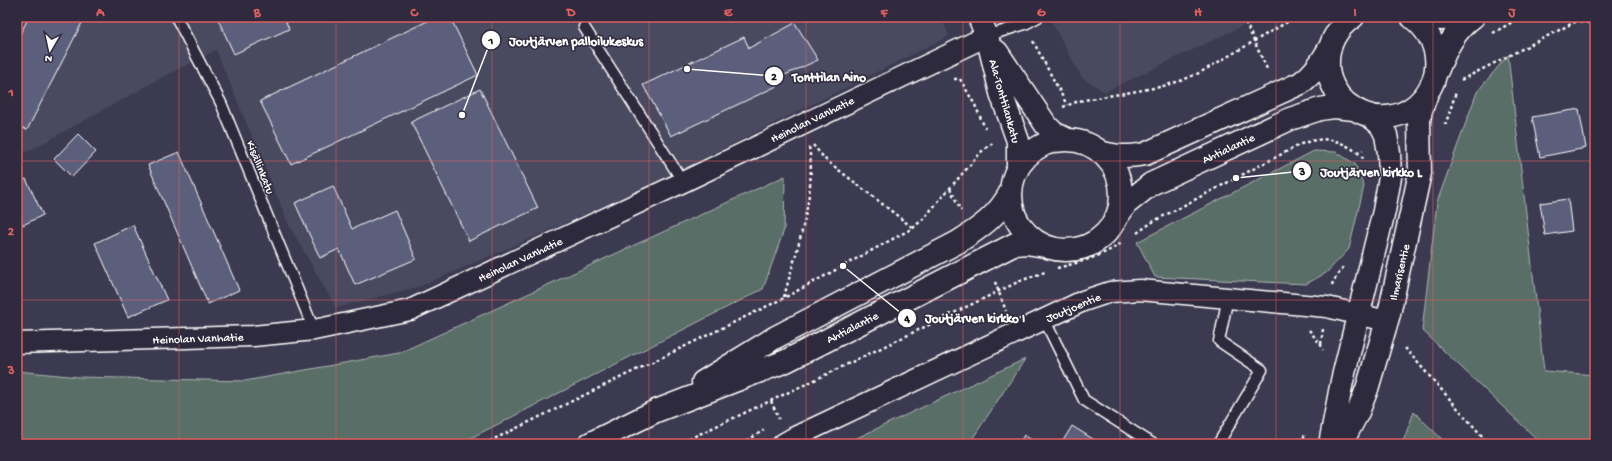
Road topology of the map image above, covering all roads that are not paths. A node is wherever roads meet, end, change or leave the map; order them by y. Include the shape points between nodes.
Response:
1 (176, 17) edge
2 (1038, 17) edge
3 (1353, 17) edge
4 (1412, 17) edge
5 (1424, 17) edge
6 (1450, 17) edge
7 (1472, 17) edge
8 (982, 26) edge
9 (584, 27) dead end
10 (1330, 46) junction
11 (1436, 74) junction
12 (1427, 93) junction
13 (1362, 113) junction
14 (1068, 140) junction
15 (1100, 152) junction
16 (1018, 167) junction
17 (683, 182) junction
18 (1011, 191) junction
19 (1115, 219) junction
20 (1045, 246) junction
21 (1228, 297) junction
22 (1359, 314) junction
23 (1044, 319) junction
24 (1387, 321) junction
25 (314, 330) junction
26 (17, 343) edge
27 (656, 411) junction
28 (589, 444) edge
29 (783, 444) edge
30 (1153, 444) edge
31 (1218, 444) edge
32 (1330, 444) edge
33 (1341, 444) edge

1 - 25 lane, Kisällinkatu via 221,103
2 - 8 lane via 1025,24
3 - 10 main road via 1335,35
4 - 11 main road via 1422,25 1432,40 1437,56
5 - 6 main road
7 - 11 main road via 1454,35
8 - 14 main road, Ala-Tonttilankatu via 1041,119 1054,134
8 - 16 main road, Ala-Tonttilankatu via 1018,141
8 - 17 street, Heinolan Vanhatie
9 - 17 lane
10 - 13 main road via 1328,67 1332,84 1340,98
10 - 15 main road via 1321,63 1301,83 1145,154 1129,157
11 - 12 main road
12 - 13 main road, Ahtialantie via 1419,103 1404,113 1387,117
12 - 24 main road, Ilmarisentie via 1421,110 1419,180
13 - 19 main road, Ahtialantie via 1334,108 1320,109 1290,119 1151,184 1126,204
13 - 22 main road via 1381,126 1386,136 1390,177
14 - 15 main road
14 - 16 main road via 1053,141 1039,146 1027,155
15 - 19 main road via 1110,162 1119,182 1120,204
16 - 18 main road
17 - 25 street, Heinolan Vanhatie via 410,310
18 - 20 main road via 1014,211 1023,230
18 - 27 main road, Ahtialantie via 995,216 958,242 776,337
19 - 20 main road via 1098,240 1086,246 1058,249
20 - 27 main road, Ahtialantie via 1015,244 786,361
21 - 22 street, Joutjoentie via 1327,307
21 - 23 street, Joutjoentie via 1140,290 1110,292
21 - 31 lane via 1219,341 1262,370
22 - 24 street, Joutjoentie
22 - 32 main road via 1342,381
23 - 29 street, Joutjoentie
23 - 30 lane via 1084,400
24 - 33 main road, Ilmarisentie via 1367,389
25 - 26 street, Heinolan Vanhatie via 253,336
27 - 28 main road, Ahtialantie

